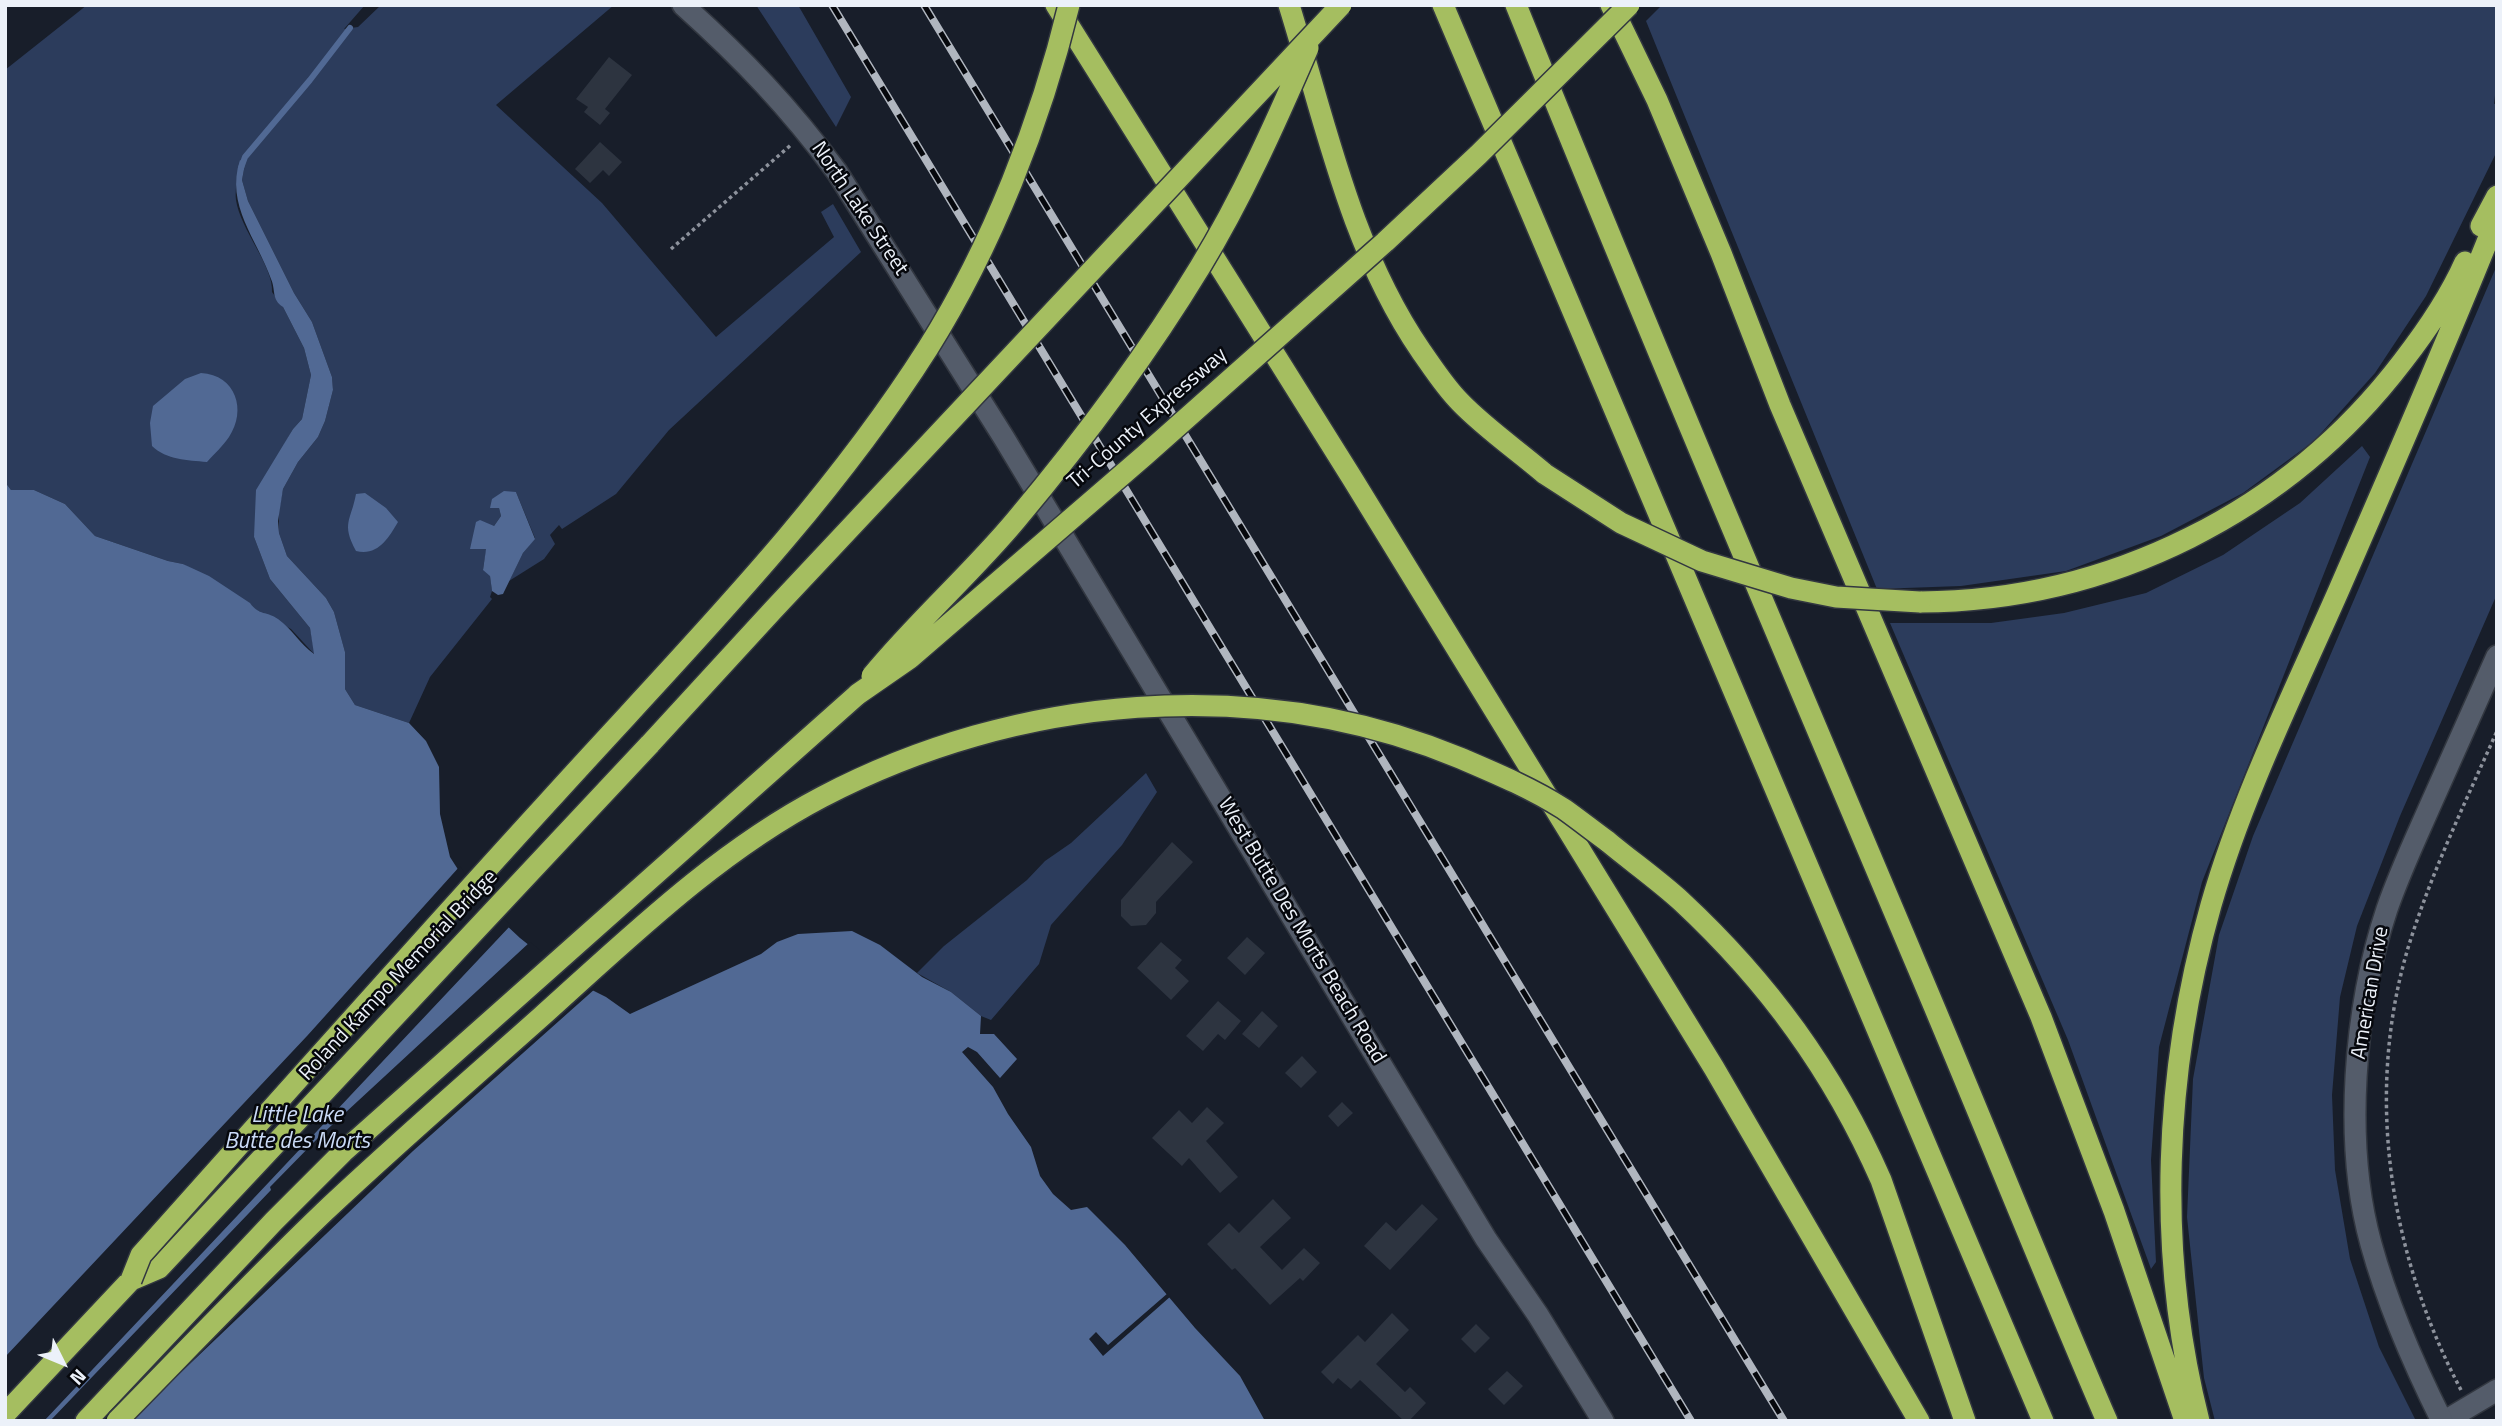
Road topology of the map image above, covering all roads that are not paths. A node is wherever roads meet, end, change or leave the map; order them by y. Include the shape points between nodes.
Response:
1 (683, 5) edge
2 (1056, 5) edge
3 (1069, 5) edge
4 (1289, 5) edge
5 (1327, 5) edge
6 (1341, 5) edge
7 (1443, 5) edge
8 (1516, 5) edge
9 (1611, 5) edge
10 (1629, 5) edge
11 (2497, 196) edge
12 (2497, 217) edge
13 (1004, 438) joint
14 (2497, 656) edge
15 (858, 694) junction
16 (131, 1280) junction
17 (2497, 1390) edge
18 (5, 1414) edge
19 (86, 1421) edge
20 (117, 1421) edge
21 (1603, 1421) edge
22 (1919, 1421) edge
23 (1965, 1421) edge
24 (2043, 1421) edge
25 (2107, 1421) edge
26 (2185, 1421) edge
27 (2199, 1421) edge
28 (2444, 1421) edge

1 - 13 street, North Lake Street via 737,53 807,131
2 - 22 highway via 1714,1068
3 - 16 highway, bridge via 1031,133 996,219 929,347 832,483 141,1255
4 - 11 highway, bridge via 1338,175 1376,275 1411,335 1459,402 1545,474 1622,523 1702,561 1836,597 1962,602 2050,589 2173,548 2267,494 2340,432 2384,386 2441,308
5 - 15 highway, bridge via 1219,233 1127,377 1015,522
6 - 16 highway, Roland Kampo Memorial Bridge, bridge via 159,1268
7 - 24 highway
8 - 25 highway
9 - 26 highway via 1662,113 1780,405 2041,1017
10 - 15 highway, Tri-County Expressway, bridge via 1478,155 1323,297 910,659
12 - 27 highway via 2430,382 2269,748 2208,917 2177,1076 2171,1171 2179,1305
13 - 21 street, West Butte Des Morts Beach Road via 1486,1239
14 - 28 street, American Drive via 2388,907 2360,1025 2356,1076 2358,1160 2370,1241 2408,1352
15 - 19 highway, Tri-County Expressway via 343,1152
16 - 18 highway, Roland Kampo Memorial Bridge
17 - 28 street
20 - 23 highway, bridge via 323,1214 660,911 762,832 821,797 895,763 1010,725 1154,706 1216,705 1345,723 1441,750 1563,808 1679,900 1755,976 1809,1046 1867,1148

